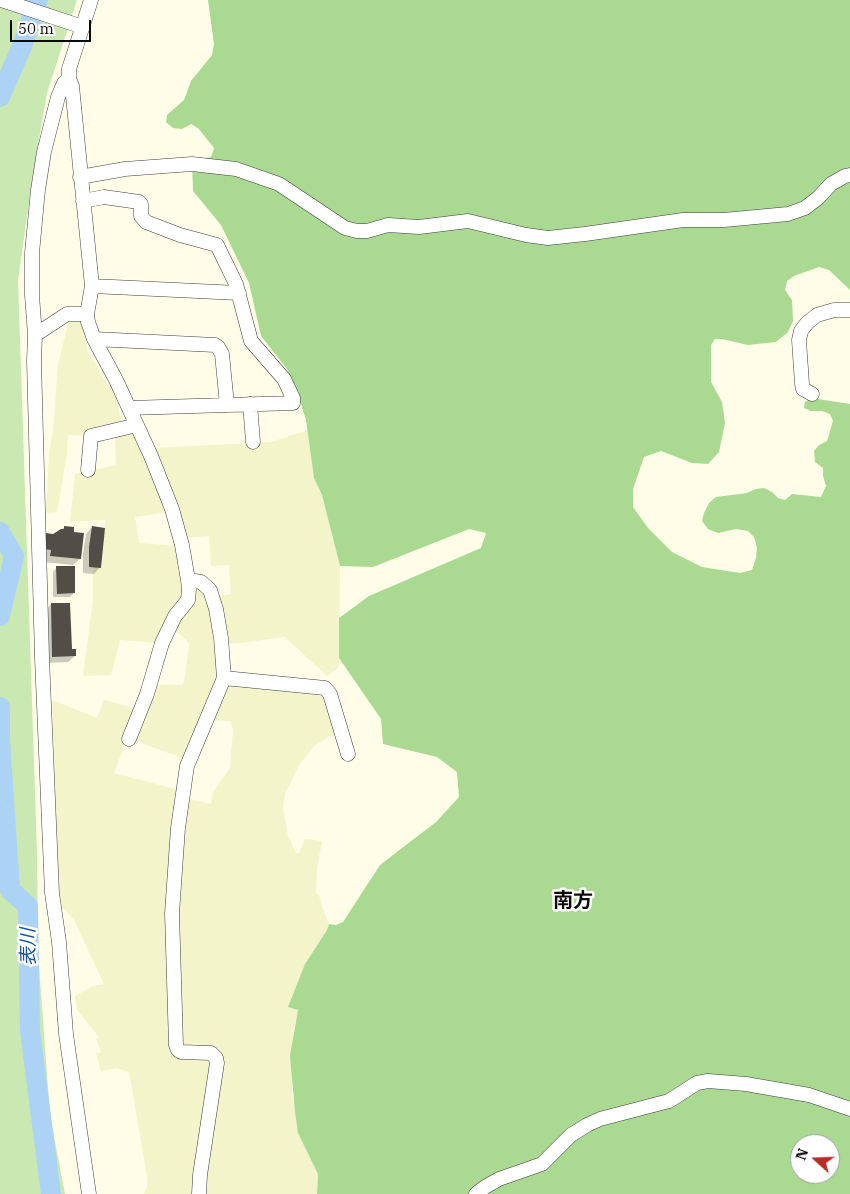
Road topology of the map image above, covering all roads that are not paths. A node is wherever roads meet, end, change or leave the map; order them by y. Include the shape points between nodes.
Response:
1 (1, 0) edge
2 (91, 0) edge
3 (78, 26) junction
4 (69, 79) junction
5 (850, 175) edge
6 (80, 176) junction
7 (83, 200) junction
8 (92, 286) junction
9 (239, 293) junction
10 (850, 310) edge
11 (87, 314) junction
12 (35, 334) junction
13 (94, 340) junction
14 (812, 394) dead end
15 (250, 404) junction
16 (227, 405) junction
17 (129, 408) junction
18 (137, 425) junction
19 (253, 442) dead end
20 (88, 470) dead end
21 (188, 580) junction
22 (224, 678) junction
23 (130, 739) dead end
24 (348, 754) dead end
25 (850, 1109) edge
26 (89, 1194) edge
27 (199, 1194) edge
28 (476, 1194) edge

1 - 3 street
2 - 3 street
3 - 4 street
4 - 6 street
4 - 12 street via 64,82 58,97 39,181 32,253
5 - 6 street via 831,184 805,208 788,214 683,220 548,238 468,221 419,227 388,225 367,231 344,228 279,184 236,169 192,164
6 - 7 street
7 - 8 street
7 - 9 street via 104,197 139,202 141,216 146,222 217,245
8 - 9 street
8 - 11 street
9 - 15 street via 251,340 284,379 293,398 293,402
10 - 14 street via 817,315 801,331 803,390
11 - 12 street via 67,314
11 - 13 street
12 - 26 street via 39,555 52,893 66,1034
13 - 16 street via 215,345 222,354
13 - 17 street
15 - 16 street
15 - 19 street
16 - 17 street
17 - 18 street
18 - 20 street via 91,436
18 - 21 street via 172,509
21 - 22 street via 201,582 210,590 216,609
21 - 23 street via 188,600 175,616 162,643
22 - 24 street via 325,688 330,694
22 - 27 street via 187,766 173,882 176,1045 185,1053 211,1053 217,1063
25 - 28 street via 809,1095 746,1084 697,1083 669,1101 587,1125 571,1135 542,1164 499,1179

